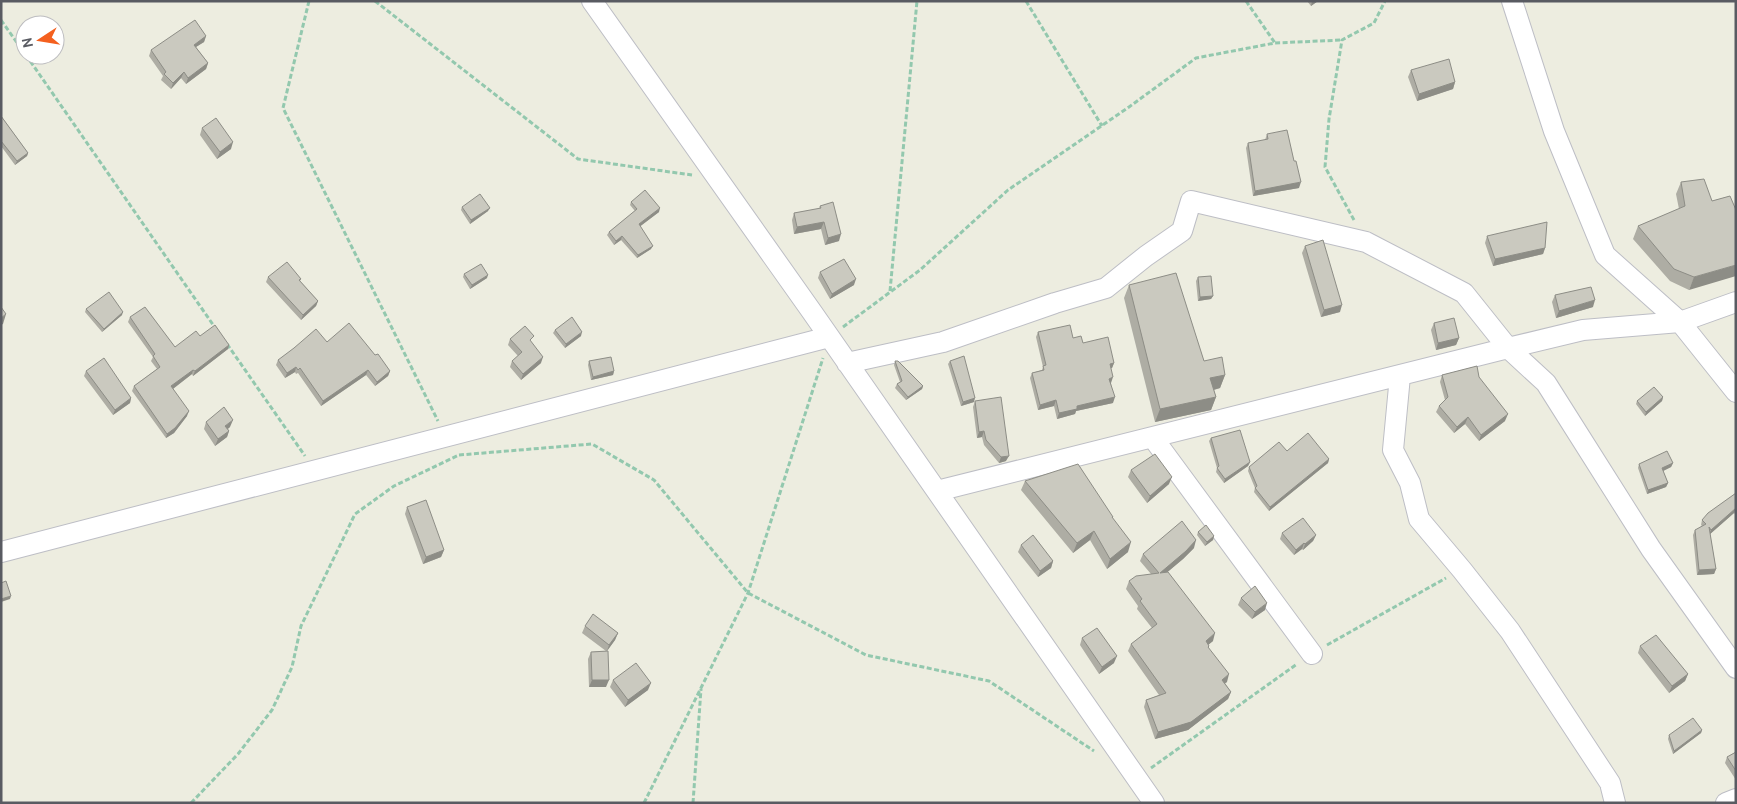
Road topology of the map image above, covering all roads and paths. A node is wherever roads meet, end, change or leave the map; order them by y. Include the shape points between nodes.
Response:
1 (309, 1) edge
2 (375, 1) edge
3 (592, 1) edge
4 (917, 1) edge
5 (1026, 1) edge
6 (1246, 1) edge
7 (1385, 1) edge
8 (1512, 1) edge
9 (1, 20) edge
10 (15, 40) edge
11 (1342, 40) junction
12 (1275, 43) junction
13 (33, 65) edge
14 (1102, 126) junction
15 (718, 179) junction
16 (1366, 242) junction
17 (890, 291) junction
18 (1736, 302) edge
19 (1680, 322) junction
20 (219, 332) edge
21 (829, 337) junction
22 (224, 340) edge
23 (1508, 348) junction
24 (847, 363) junction
25 (1400, 376) junction
26 (1736, 392) edge
27 (481, 428) junction
28 (446, 437) junction
29 (1153, 438) junction
30 (459, 455) junction
31 (315, 471) junction
32 (937, 492) junction
33 (1, 552) edge
34 (1462, 570) junction
35 (748, 593) junction
36 (1312, 654) junction
37 (1736, 668) edge
38 (701, 687) junction
39 (1096, 752) dead end
40 (1137, 778) junction
41 (1736, 799) edge
42 (191, 803) edge
43 (644, 803) edge
44 (693, 803) edge
45 (1154, 803) edge
46 (1615, 803) edge
47 (1726, 803) edge

1 - 28 path via 283,108
2 - 15 path via 578,159
3 - 15 street
4 - 17 path
5 - 14 path
6 - 12 path
7 - 11 path via 1374,23
8 - 19 street via 1554,131 1605,255
9 - 10 path
11 - 12 path
11 - 16 path via 1325,167
12 - 14 path via 1196,58
13 - 20 path
14 - 17 path via 1008,190 920,270
15 - 21 street
16 - 23 street via 1464,293
16 - 24 street via 1191,200 1182,231 1106,288 944,342
17 - 21 path
18 - 19 street
19 - 23 street via 1582,330
19 - 26 street
21 - 24 street
21 - 27 street
21 - 35 path
22 - 31 path
23 - 25 street
23 - 37 street via 1546,383 1651,549
24 - 32 street
25 - 29 street
25 - 34 street via 1393,450 1410,483 1419,519
27 - 28 street
27 - 30 path
28 - 31 street
29 - 32 street
29 - 36 street
30 - 35 path via 592,444 654,480
30 - 42 path via 394,486 355,514 301,626 292,667 272,710 238,754
31 - 33 street
32 - 40 street
34 - 36 path
34 - 46 street via 1510,631 1610,783
35 - 38 path
35 - 39 path via 866,655 989,681
36 - 40 path
38 - 43 path
38 - 44 path
40 - 45 street
41 - 47 street

